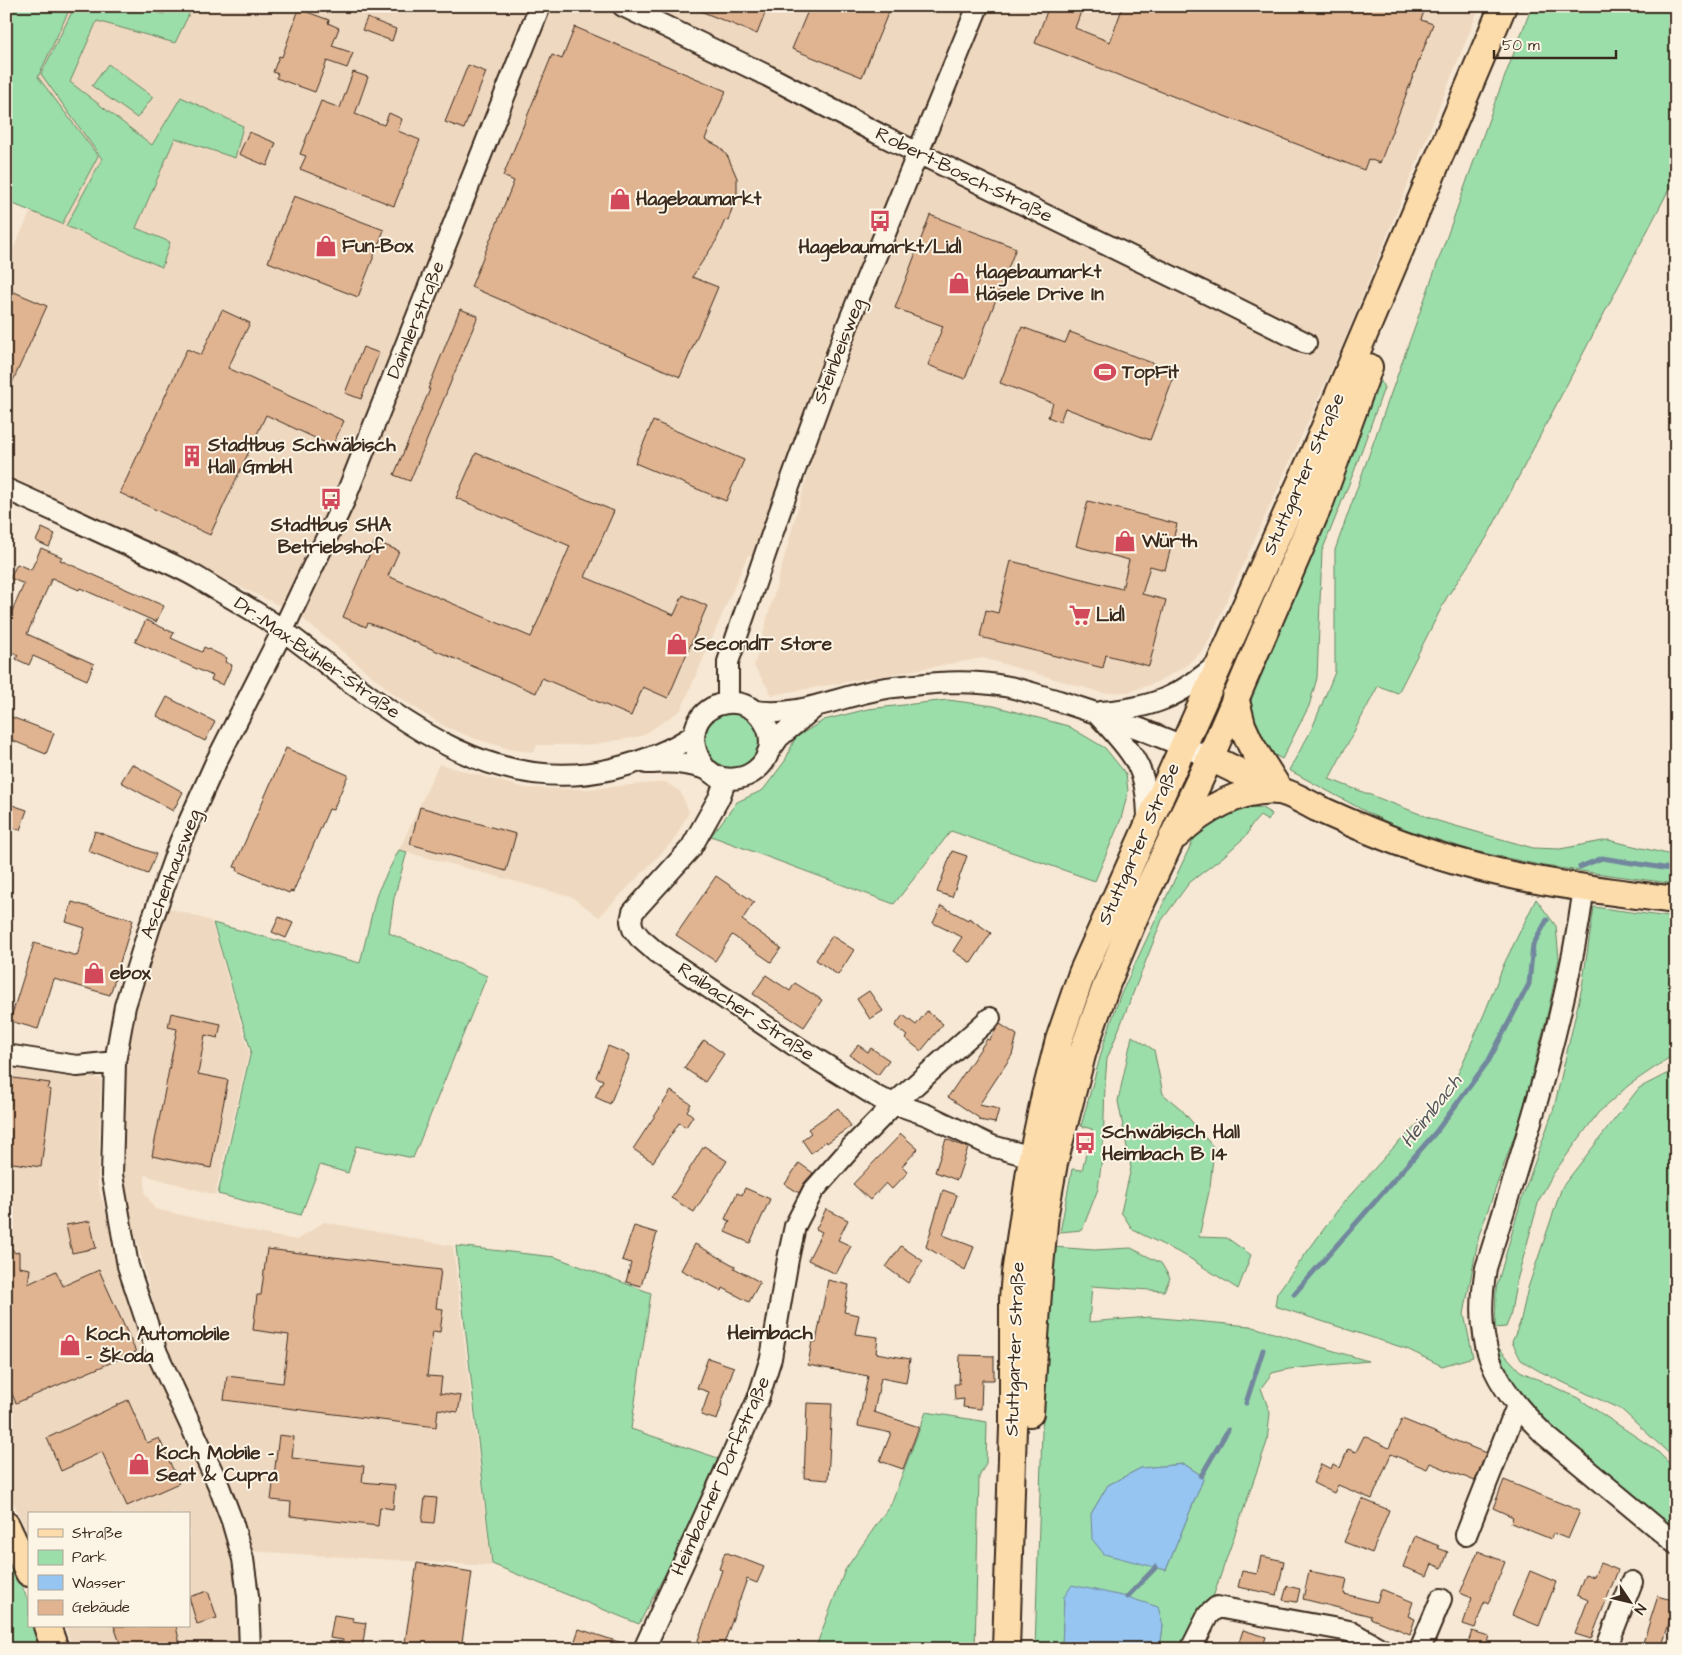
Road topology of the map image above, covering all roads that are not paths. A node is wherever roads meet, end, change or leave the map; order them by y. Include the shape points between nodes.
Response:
1 (540, 6) edge
2 (623, 6) edge
3 (978, 6) edge
4 (1503, 6) edge
5 (1470, 88) junction
6 (918, 152) junction
7 (1306, 343) dead end
8 (6, 489) edge
9 (283, 630) junction
10 (1222, 660) junction
11 (1236, 697) junction
12 (728, 703) junction
13 (816, 707) junction
14 (756, 711) junction
15 (1096, 712) junction
16 (694, 735) junction
17 (1183, 746) junction
18 (767, 754) junction
19 (1216, 761) junction
20 (639, 763) junction
21 (705, 768) junction
22 (726, 778) junction
23 (1273, 788) junction
24 (1148, 821) junction
25 (1172, 841) junction
26 (1584, 888) junction
27 (1676, 900) edge
28 (990, 1018) dead end
29 (6, 1055) edge
30 (116, 1062) junction
31 (895, 1103) junction
32 (1032, 1157) junction
33 (1517, 1406) junction
34 (6, 1525) edge
35 (1466, 1535) dead end
36 (1676, 1544) edge
37 (28, 1570) edge
38 (1632, 1582) dead end
39 (1441, 1599) dead end
40 (48, 1628) edge
41 (55, 1649) edge
42 (250, 1649) edge
43 (644, 1649) edge
44 (1006, 1649) edge
45 (1023, 1649) edge
46 (1191, 1649) edge
47 (1381, 1649) edge
48 (1420, 1649) edge
49 (1606, 1649) edge

1 - 9 street, Daimlerstraße via 344,501
2 - 6 street, Robert-Bosch-Straße
3 - 6 street, Steinbeisweg
4 - 5 main road, Stuttgarter Straße
5 - 10 main road, Stuttgarter Straße
5 - 11 main road, Stuttgarter Straße via 1320,500
6 - 7 street, Robert-Bosch-Straße
6 - 12 street, Steinbeisweg via 848,324 779,514 728,662
8 - 9 street, Dr.-Max-Bühler-Straße via 194,575
9 - 20 street, Dr.-Max-Bühler-Straße via 420,732 461,753 521,772 556,776 593,774
9 - 30 street, Aschenhausweg via 216,762 180,842 126,1006
10 - 15 street via 1196,683 1165,699 1131,709
10 - 17 main road, Stuttgarter Straße
11 - 19 main road, Stuttgarter Straße
11 - 23 main road via 1242,725
12 - 14 street via 743,704
12 - 16 street via 714,707 702,716
13 - 14 street via 774,714
13 - 15 street via 889,687 965,683 1003,686
13 - 18 street via 779,737
14 - 18 street via 768,731
15 - 17 street
15 - 24 street via 1136,761 1148,801
16 - 20 street, Dr.-Max-Bühler-Straße
16 - 21 street via 694,747
17 - 19 street
17 - 24 main road, Stuttgarter Straße
18 - 22 street via 755,771 736,779
19 - 23 main road
19 - 25 main road, Stuttgarter Straße
20 - 21 street, Dr.-Max-Bühler-Straße via 682,763
21 - 22 street via 718,777
22 - 31 street, Raibacher Straße via 719,798 691,848 633,912 633,929 656,952 717,994 878,1098
23 - 25 main road via 1209,809
23 - 26 main road via 1413,848 1494,872
24 - 32 main road, Stuttgarter Straße via 1082,973 1059,1040
25 - 45 main road, Stuttgarter Straße via 1107,983 1083,1051 1054,1163 1038,1278 1031,1387
26 - 27 main road
26 - 33 street via 1578,933 1553,1044 1486,1268 1482,1292 1481,1315 1488,1354 1496,1374
28 - 31 street, Heimbacher Dorfstraße
29 - 30 street via 77,1066
30 - 42 street, Aschenhausweg via 112,1175 128,1266 157,1353 232,1521 245,1568
31 - 32 street, Raibacher Straße via 992,1146
31 - 43 street, Heimbacher Dorfstraße via 813,1191 795,1226 772,1358 758,1400
32 - 44 main road, Stuttgarter Straße via 1013,1299 1013,1427
33 - 35 street
33 - 36 street via 1545,1434
34 - 37 main road
38 - 49 street
39 - 48 street
40 - 41 main road
46 - 47 street via 1208,1615 1217,1608 1349,1631

